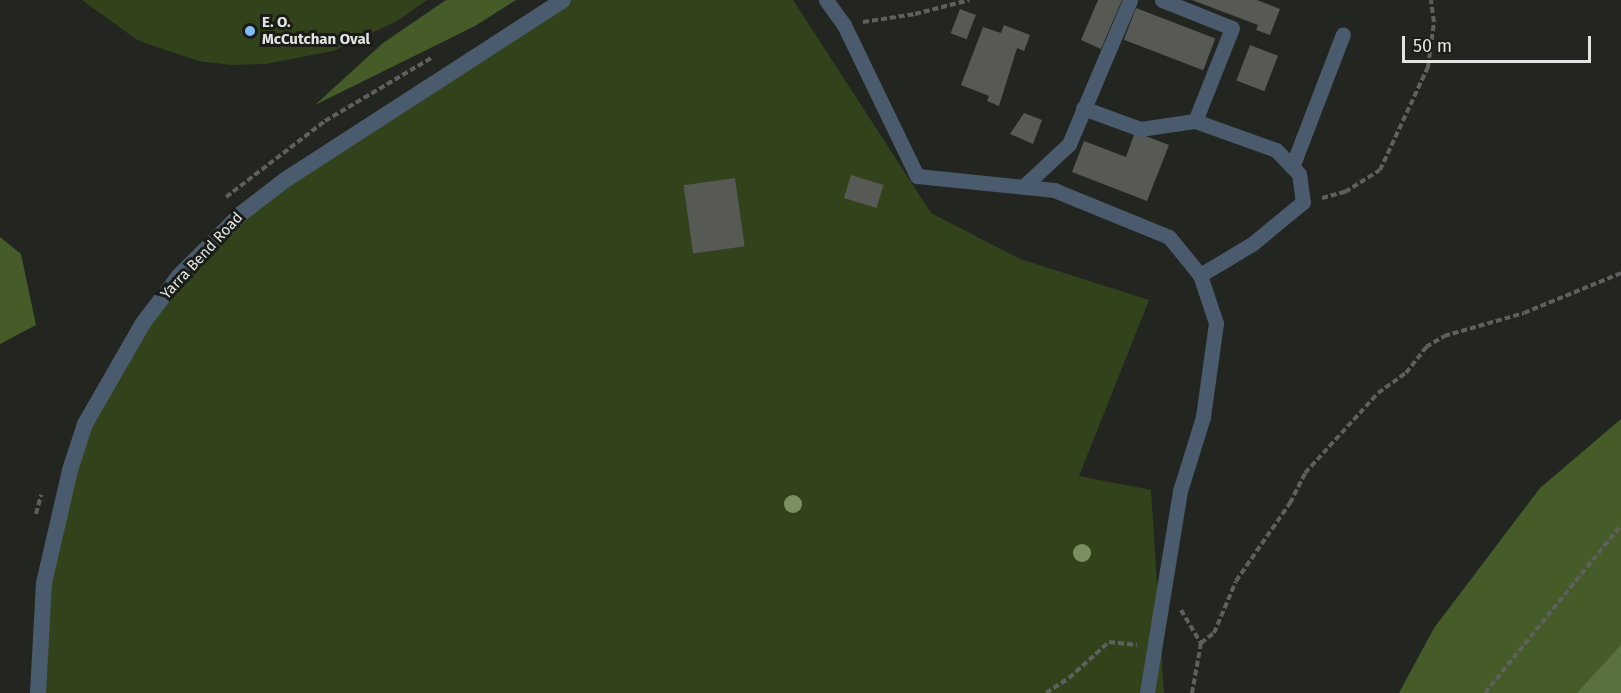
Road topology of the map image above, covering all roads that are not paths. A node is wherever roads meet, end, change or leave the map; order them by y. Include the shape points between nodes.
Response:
1 (563, 0) edge
2 (826, 0) edge
3 (1130, 0) edge
4 (1162, 0) edge
5 (1343, 34) dead end
6 (1083, 108) junction
7 (1195, 121) junction
8 (1292, 167) junction
9 (1023, 187) junction
10 (1200, 275) junction
11 (38, 693) edge
12 (1147, 693) edge

1 - 11 street, Yarra Bend Road via 285,180 242,213 179,276 143,323 90,414 70,470 44,583
2 - 9 lane via 844,25 917,176
3 - 6 lane
4 - 7 lane via 1232,28
5 - 8 lane
6 - 7 lane via 1140,129
6 - 9 lane via 1069,144
7 - 8 lane via 1276,150
8 - 10 lane via 1299,174 1303,202 1252,244
9 - 10 lane via 1054,190 1169,237
10 - 12 lane via 1216,323 1203,417 1180,491

